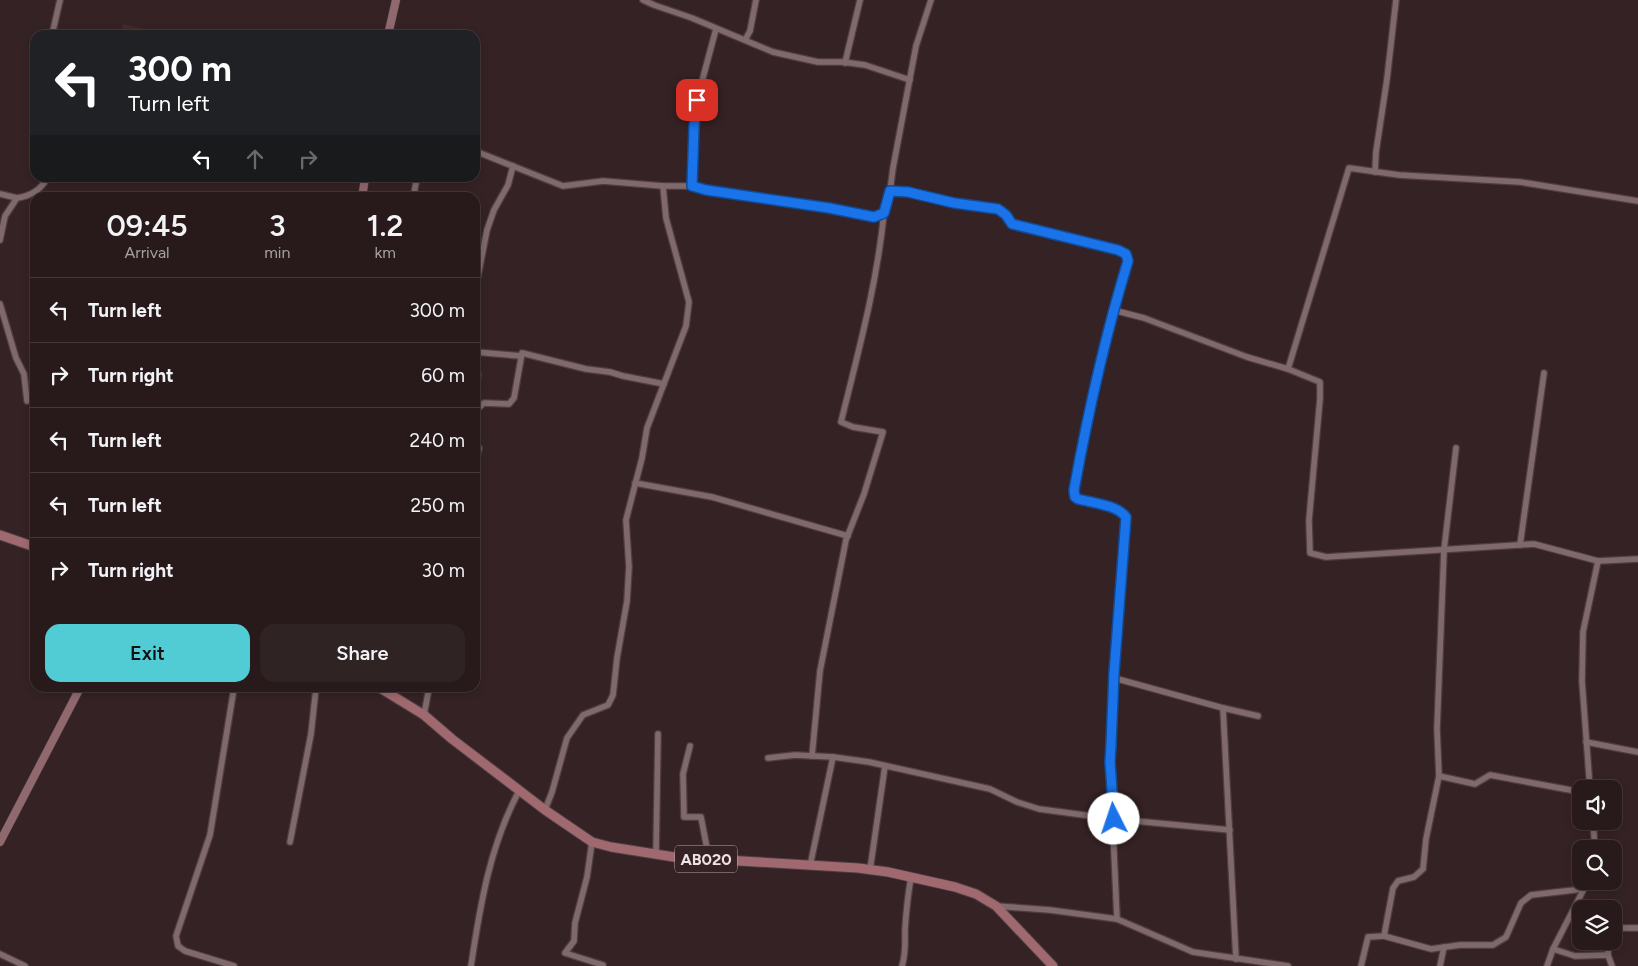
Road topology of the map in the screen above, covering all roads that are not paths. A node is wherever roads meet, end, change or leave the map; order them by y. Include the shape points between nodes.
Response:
1 (60, 0) edge
2 (396, 0) edge
3 (643, 0) edge
4 (756, 0) edge
5 (860, 0) edge
6 (932, 0) edge
7 (1396, 0) edge
8 (716, 29) junction
9 (53, 30) edge
10 (389, 30) edge
11 (745, 40) junction
12 (845, 62) junction
13 (910, 80) junction
14 (480, 153) edge
15 (513, 166) junction
16 (1375, 172) junction
17 (46, 182) edge
18 (663, 186) junction
19 (692, 186) junction
20 (890, 191) junction
21 (34, 192) edge
22 (0, 194) edge
23 (30, 194) edge
24 (17, 198) junction
25 (1638, 201) edge
26 (884, 213) junction
27 (0, 240) edge
28 (480, 266) edge
29 (0, 304) edge
30 (1113, 310) junction
31 (480, 352) edge
32 (521, 356) junction
33 (1288, 369) junction
34 (1544, 373) dead end
35 (664, 384) junction
36 (27, 401) dead end
37 (480, 406) edge
38 (1456, 448) dead end
39 (635, 483) junction
40 (0, 535) edge
41 (848, 536) junction
42 (30, 545) edge
43 (1520, 545) junction
44 (1444, 550) junction
45 (1638, 559) edge
46 (1598, 561) junction
47 (1114, 678) junction
48 (78, 692) edge
49 (233, 692) edge
50 (316, 692) edge
51 (387, 692) edge
52 (428, 692) edge
53 (1224, 708) junction
54 (424, 715) junction
55 (1258, 716) dead end
56 (658, 734) dead end
57 (1586, 742) junction
58 (690, 746) dead end
59 (1638, 752) edge
60 (812, 756) junction
61 (833, 757) junction
62 (768, 758) dead end
63 (884, 766) junction
64 (1439, 776) junction
65 (1589, 780) edge
66 (1572, 790) edge
67 (519, 791) junction
68 (545, 810) junction
69 (1114, 819) junction
70 (1230, 830) junction
71 (0, 842) edge
72 (290, 842) dead end
73 (592, 842) junction
74 (656, 854) junction
75 (709, 859) junction
76 (810, 866) junction
77 (870, 870) junction
78 (911, 877) junction
79 (1583, 890) joint
80 (996, 906) junction
81 (1117, 919) junction
82 (1622, 928) edge
83 (1638, 928) edge
84 (1384, 936) junction
85 (1444, 947) junction
86 (1553, 950) junction
87 (1608, 950) edge
88 (0, 954) edge
89 (1608, 955) junction
90 (1236, 958) junction
91 (603, 965) dead end
92 (24, 966) edge
93 (234, 966) edge
94 (471, 966) edge
95 (902, 966) edge
96 (1052, 966) edge
97 (1288, 966) edge
98 (1361, 966) edge
99 (1440, 966) edge
100 (1546, 966) edge
101 (1612, 966) edge

1 - 9 street
2 - 10 main road
3 - 8 street
4 - 11 street
5 - 12 street
6 - 13 street via 916,46
7 - 16 street
8 - 11 street
8 - 19 street via 697,100
11 - 12 street via 773,52 818,62
12 - 13 street
13 - 20 street
14 - 15 street
15 - 18 street via 563,186 603,181
15 - 28 street via 508,185 487,230
16 - 25 street via 1520,182
16 - 33 street via 1349,168
17 - 21 street
18 - 19 street
18 - 35 street via 666,218 689,302 686,326
19 - 26 street via 874,217
20 - 26 street
20 - 30 street via 998,209 1012,224 1126,254 1128,261
22 - 24 street
23 - 24 street
24 - 27 street via 5,216
26 - 41 street via 870,304 841,422 883,432
29 - 36 street via 24,374
30 - 33 street
30 - 47 street via 1074,490 1078,499 1123,512 1126,517
31 - 32 street
32 - 35 street via 522,353
32 - 37 street via 514,398 509,404 484,403
33 - 44 street via 1320,382 1309,520 1310,554 1326,557
34 - 43 street
35 - 39 street via 647,428
38 - 44 street
39 - 41 street via 712,497
39 - 68 street via 626,520 627,601 613,695 608,705 583,715 567,738
40 - 42 main road
41 - 60 street via 820,671
43 - 44 street
43 - 46 street via 1534,544
44 - 64 street via 1437,729
45 - 46 street
46 - 57 street via 1583,632
47 - 53 street
47 - 69 street via 1110,762
48 - 71 main road
49 - 93 street via 210,835 176,936 178,946 185,951
50 - 72 street via 311,734
51 - 54 main road, AB020
52 - 54 street
53 - 55 street
53 - 70 street
54 - 67 main road, AB020
56 - 74 street
57 - 59 street
57 - 65 street
58 - 75 street via 683,774 684,817 701,817
60 - 61 street
60 - 62 street
61 - 63 street
61 - 76 street
63 - 69 street via 990,789 1038,809
63 - 77 street
64 - 66 street via 1475,784 1490,775
64 - 84 street via 1423,870 1414,877 1398,881 1393,888
67 - 68 main road, AB020
67 - 94 street via 507,814 488,874
68 - 73 main road, AB020
69 - 70 street
69 - 81 street
70 - 90 street
73 - 74 main road, AB020
73 - 91 street via 574,941 565,953
74 - 75 main road, AB020
75 - 76 main road, AB020
76 - 77 main road, AB020
77 - 78 main road, AB020
78 - 80 main road, AB020 via 976,894
78 - 95 street
79 - 85 street via 1531,895 1521,903 1506,937 1493,945
79 - 86 street
80 - 81 street
80 - 96 main road, AB020
81 - 90 street via 1192,952
82 - 83 street
84 - 85 street via 1431,949
84 - 98 street via 1368,937
85 - 99 street
86 - 89 street via 1575,956
86 - 100 street
87 - 89 street
88 - 92 street
89 - 101 street
90 - 97 street

